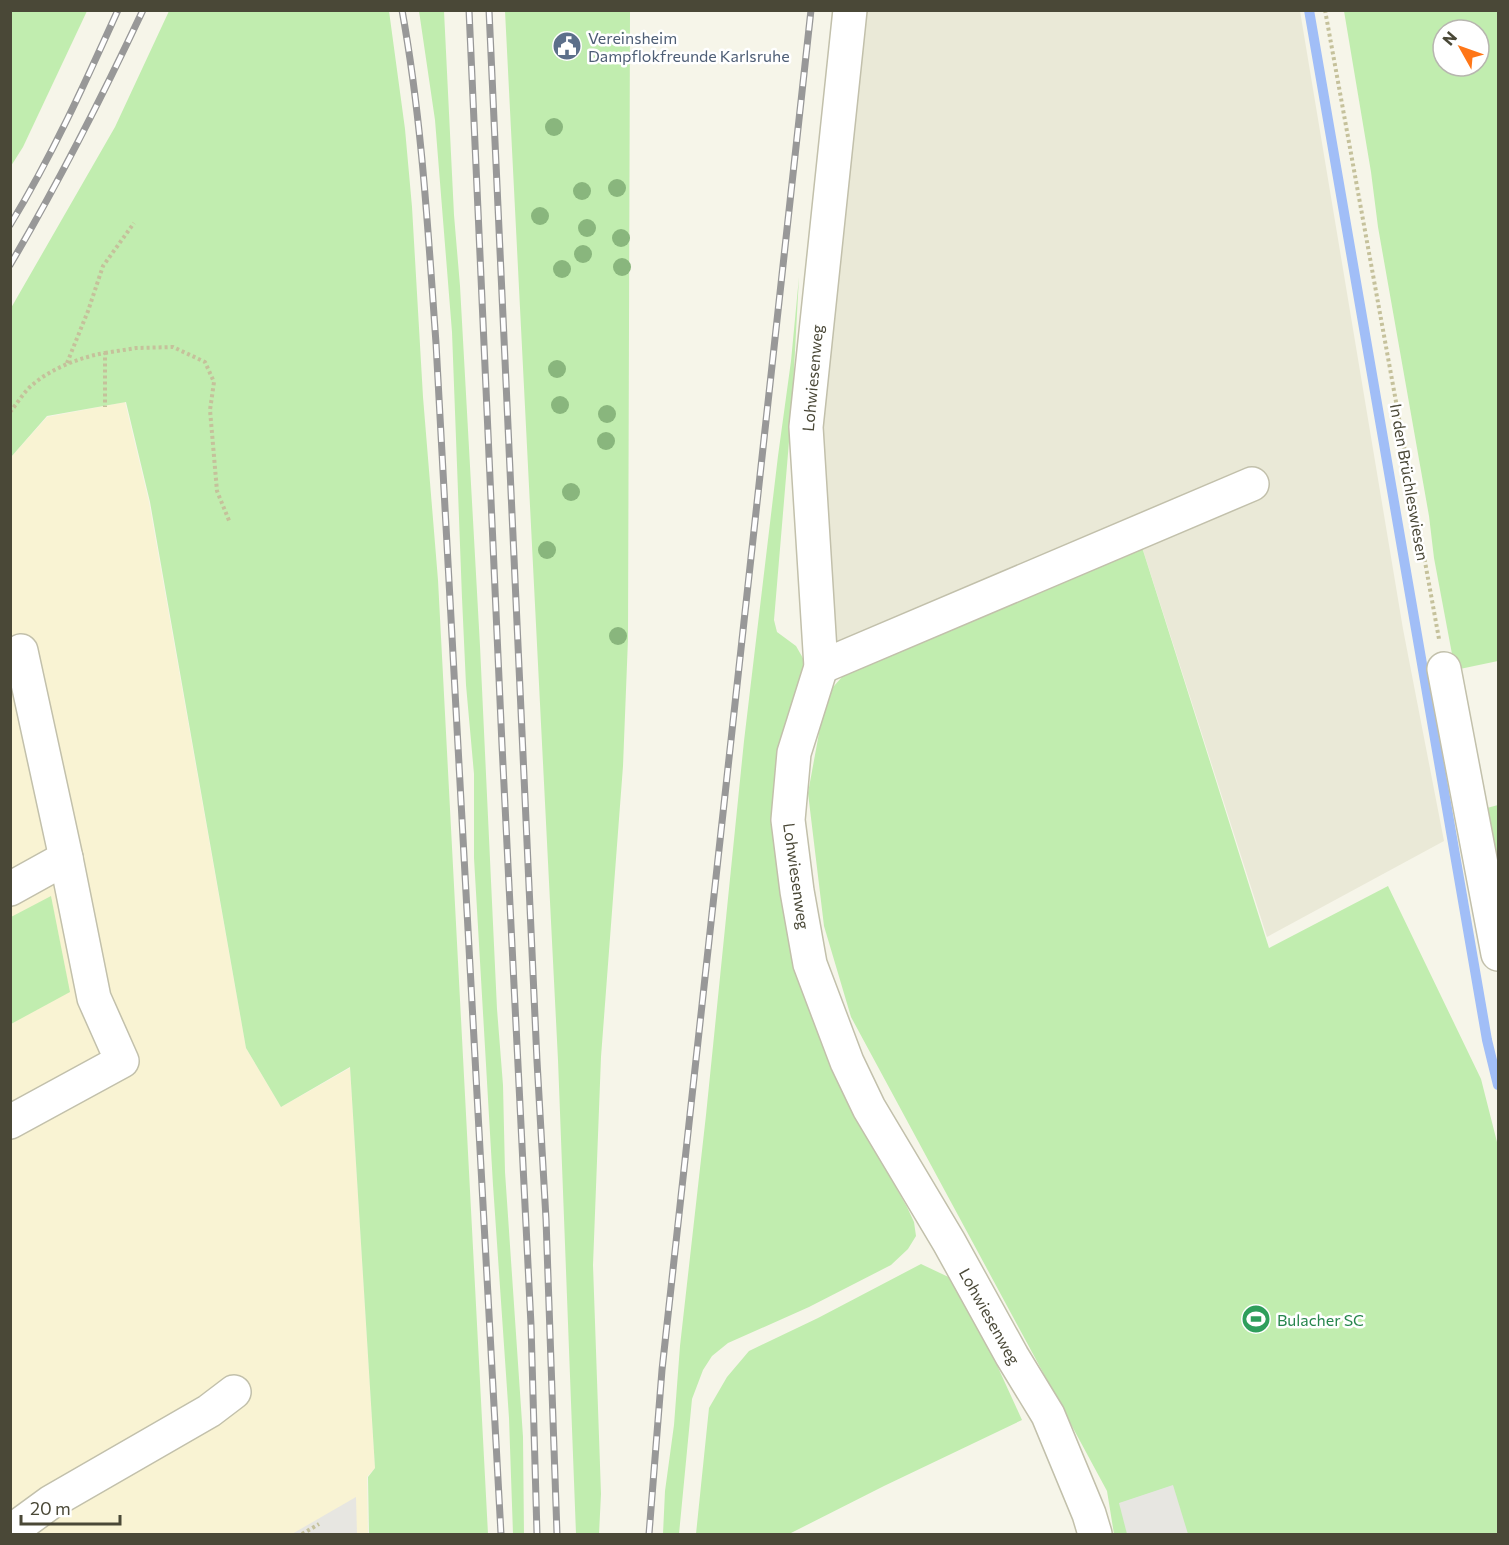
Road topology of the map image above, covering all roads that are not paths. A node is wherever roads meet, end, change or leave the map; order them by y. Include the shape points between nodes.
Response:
1 (850, 10) edge
2 (1252, 484) dead end
3 (10, 664) edge
4 (821, 667) junction
5 (1444, 669) road end
6 (66, 858) junction
7 (10, 889) edge
8 (1498, 954) edge
9 (10, 1122) edge
10 (234, 1392) dead end
11 (10, 1532) edge
12 (1095, 1534) edge

1 - 4 lane, Lohwiesenweg via 806,428
2 - 4 lane
3 - 6 lane via 21,651
4 - 12 lane, Lohwiesenweg via 794,753 788,820 810,964 869,1108 1048,1415
5 - 8 lane
6 - 7 lane
6 - 9 lane via 94,998 122,1061
10 - 11 lane via 209,1411 51,1502

